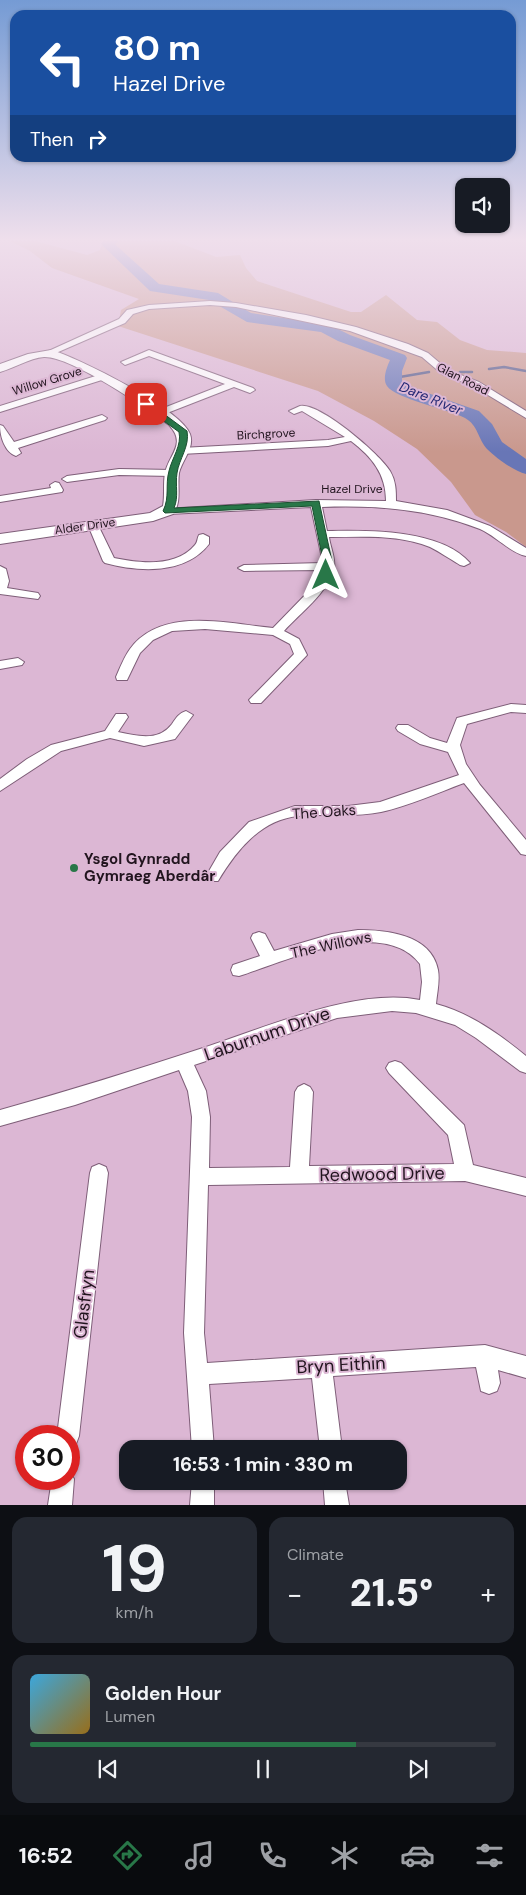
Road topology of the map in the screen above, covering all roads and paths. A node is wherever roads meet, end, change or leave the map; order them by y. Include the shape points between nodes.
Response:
1 (133, 311) edge
2 (266, 311) edge
3 (46, 354) junction
4 (125, 362) dead end
5 (0, 368) edge
6 (102, 378) junction
7 (234, 384) junction
8 (250, 390) dead end
9 (0, 409) edge
10 (294, 411) dead end
11 (159, 413) junction
12 (526, 415) edge
13 (102, 418) dead end
14 (0, 428) edge
15 (352, 438) junction
16 (181, 450) junction
17 (172, 473) junction
18 (66, 480) dead end
19 (55, 485) dead end
20 (0, 499) edge
21 (316, 503) junction
22 (392, 504) junction
23 (168, 511) junction
24 (93, 525) junction
25 (322, 534) junction
26 (1, 537) edge
27 (203, 538) dead end
28 (526, 553) edge
29 (464, 563) dead end
30 (328, 566) junction
31 (244, 568) dead end
32 (0, 570) edge
33 (1, 590) edge
34 (34, 596) dead end
35 (276, 632) junction
36 (18, 662) dead end
37 (0, 665) edge
38 (122, 676) dead end
39 (256, 700) dead end
40 (526, 709) edge
41 (186, 715) dead end
42 (121, 717) dead end
43 (403, 728) dead end
44 (110, 734) junction
45 (454, 749) junction
46 (467, 777) junction
47 (0, 786) edge
48 (526, 850) edge
49 (203, 878) dead end
50 (259, 938) dead end
51 (270, 960) junction
52 (239, 970) dead end
53 (427, 1007) junction
54 (184, 1062) junction
55 (526, 1066) edge
56 (395, 1068) dead end
57 (304, 1092) dead end
58 (0, 1118) edge
59 (465, 1172) junction
60 (99, 1173) dead end
61 (299, 1176) junction
62 (199, 1177) junction
63 (526, 1187) edge
64 (485, 1356) junction
65 (321, 1366) junction
66 (526, 1367) edge
67 (198, 1374) junction
68 (489, 1383) dead end
69 (69, 1425) edge
70 (202, 1440) edge
71 (330, 1440) edge
72 (62, 1490) edge
73 (203, 1490) edge
74 (335, 1490) edge
75 (60, 1505) edge
76 (202, 1505) edge
77 (337, 1505) edge

1 - 3 street, Glan Road via 122,321
2 - 12 street, Glan Road via 353,329 406,346 445,372 476,384
3 - 5 street, Glan Road
3 - 6 street via 58,356
4 - 7 street via 150,353
6 - 9 street, Willow Grove
6 - 11 street
7 - 8 street
7 - 11 street
10 - 15 street, Birchgrove via 303,408
11 - 16 street via 182,431
13 - 14 street via 13,450
15 - 16 street, Birchgrove via 328,443
15 - 22 street, Birchgrove via 374,454 382,467 391,484
16 - 17 street
17 - 18 street via 119,472
17 - 23 street via 172,502
19 - 20 street via 58,490
21 - 22 street, Hazel Drive
21 - 23 street, Hazel Drive
21 - 25 street
22 - 28 street, Hazel Drive via 472,521
23 - 24 street, Alder Drive
24 - 26 street, Alder Drive
24 - 27 street via 109,561 132,566 178,563 194,555 203,544
25 - 29 street via 408,538 434,545
25 - 30 street
30 - 31 street
30 - 35 street via 318,587
32 - 33 street
33 - 34 street
35 - 38 street via 205,624 170,627 149,637 135,651
35 - 39 street via 295,642 301,655
36 - 37 street
40 - 45 street via 511,708 462,721 454,737
41 - 44 street via 170,736 144,742
42 - 44 street
43 - 45 street via 425,742
44 - 47 street via 56,748
45 - 46 street
46 - 48 street
46 - 49 street, The Oaks via 381,807 295,811 254,826 224,856 213,877
50 - 51 street, The Willows
51 - 52 street, The Willows
51 - 53 street, The Willows via 364,935 395,938 416,948 426,959 430,973
53 - 54 street, Laburnum Drive via 394,1003 337,1011
53 - 55 street, Laburnum Drive via 462,1020
54 - 58 street, Laburnum Drive
54 - 62 street via 197,1091 201,1118
56 - 59 street, Redwood Drive via 457,1131
57 - 61 street, Redwood Drive
59 - 61 street, Redwood Drive
59 - 63 street, Redwood Drive
60 - 69 street, Glasfryn
61 - 62 street, Redwood Drive
62 - 67 street via 194,1333
64 - 65 street, Bryn Eithin
64 - 66 street, Bryn Eithin
64 - 68 street
65 - 67 street, Bryn Eithin
65 - 71 street
67 - 70 street
72 - 75 street
73 - 76 street
74 - 77 street

